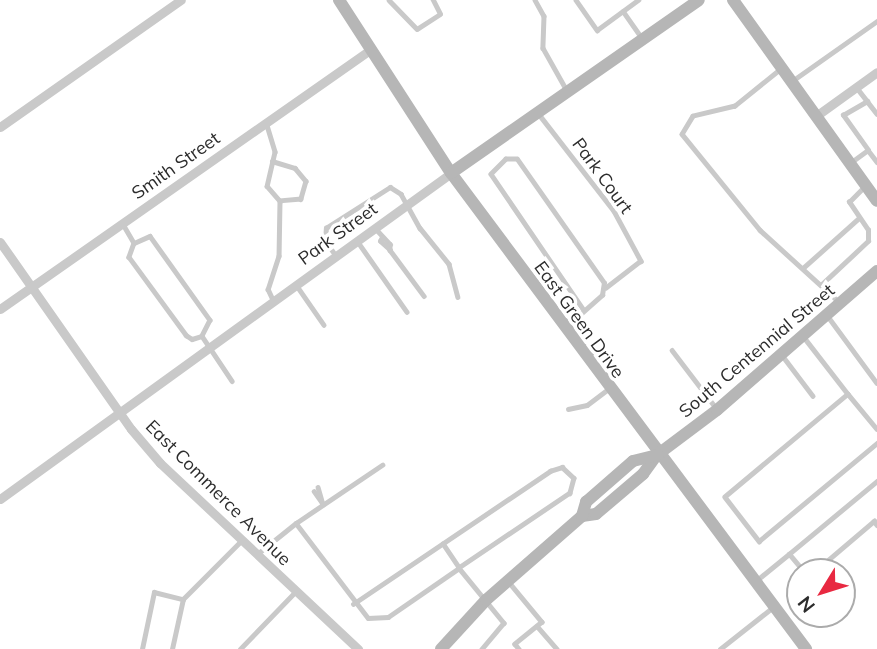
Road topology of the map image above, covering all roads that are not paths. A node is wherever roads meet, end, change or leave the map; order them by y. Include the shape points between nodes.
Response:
1 (181, 0) edge
2 (339, 0) edge
3 (389, 0) edge
4 (433, 0) edge
5 (536, 0) edge
6 (576, 0) edge
7 (638, 0) edge
8 (699, 0) edge
9 (733, 0) edge
10 (623, 11) junction
11 (877, 21) edge
12 (642, 38) junction
13 (371, 49) junction
14 (782, 68) junction
15 (877, 72) edge
16 (791, 82) junction
17 (856, 87) junction
18 (566, 89) junction
19 (867, 101) junction
20 (536, 111) junction
21 (877, 114) edge
22 (816, 116) junction
23 (266, 122) junction
24 (0, 127) edge
25 (868, 150) junction
26 (271, 161) junction
27 (877, 162) edge
28 (850, 163) junction
29 (451, 173) junction
30 (866, 186) junction
31 (280, 201) junction
32 (877, 201) edge
33 (407, 206) junction
34 (859, 218) junction
35 (122, 223) junction
36 (379, 233) junction
37 (0, 242) edge
38 (358, 242) junction
39 (134, 243) junction
40 (337, 257) junction
41 (803, 268) junction
42 (877, 271) edge
43 (821, 284) junction
44 (297, 286) junction
45 (32, 287) junction
46 (606, 288) junction
47 (424, 296) dead end
48 (458, 297) dead end
49 (274, 302) junction
50 (840, 303) junction
51 (0, 309) edge
52 (583, 309) junction
53 (407, 312) dead end
54 (826, 315) junction
55 (324, 325) dead end
56 (563, 329) junction
57 (803, 335) junction
58 (202, 336) junction
59 (211, 348) junction
60 (672, 349) dead end
61 (781, 354) junction
62 (232, 382) dead end
63 (877, 383) edge
64 (608, 389) junction
65 (848, 394) junction
66 (813, 396) dead end
67 (568, 409) dead end
68 (717, 410) junction
69 (120, 414) junction
70 (877, 429) edge
71 (877, 443) edge
72 (657, 455) junction
73 (382, 465) dead end
74 (877, 481) edge
75 (316, 489) dead end
76 (0, 499) edge
77 (323, 504) junction
78 (296, 523) junction
79 (877, 525) edge
80 (240, 542) junction
81 (443, 544) junction
82 (789, 554) junction
83 (255, 555) junction
84 (792, 558) edge
85 (830, 558) edge
86 (459, 568) junction
87 (508, 581) junction
88 (754, 583) junction
89 (295, 592) junction
90 (183, 599) junction
91 (486, 600) junction
92 (354, 604) junction
93 (773, 608) junction
94 (537, 626) junction
95 (517, 647) edge
96 (142, 649) edge
97 (172, 649) edge
98 (240, 649) edge
99 (358, 649) edge
100 (441, 649) edge
101 (482, 649) edge
102 (510, 649) edge
103 (557, 649) edge
104 (720, 649) edge
105 (806, 649) edge

1 - 24 street
2 - 13 main road, East Green Drive
3 - 4 lane via 416,29 440,14
5 - 18 lane via 544,16 543,48
6 - 10 lane via 597,30
7 - 10 lane
8 - 12 main road, Park Street
9 - 14 main road
10 - 12 lane
11 - 16 lane
12 - 18 main road, Park Street
13 - 23 street, Smith Street
13 - 29 main road, East Green Drive
14 - 16 main road
14 - 41 lane via 735,106 692,116 682,134 761,230
15 - 17 street
16 - 22 main road
17 - 19 lane
17 - 22 street
18 - 20 main road, Park Street
19 - 21 lane
19 - 25 lane via 844,115
20 - 29 main road, Park Street
20 - 46 lane, Park Court via 614,211 641,261
22 - 28 main road
23 - 26 lane via 275,152
23 - 35 street, Smith Street
25 - 27 lane
25 - 28 lane
26 - 31 lane via 267,186
26 - 31 lane via 295,168 306,181 301,199
28 - 30 main road
29 - 33 street, Park Street
29 - 56 main road, East Green Drive
30 - 32 main road
30 - 34 lane via 849,202
31 - 49 lane via 279,256 268,289
33 - 36 street, Park Street
33 - 40 lane via 401,194 384,188 331,223 325,241
33 - 48 lane via 449,264
34 - 41 lane
34 - 43 lane via 870,234 868,241
35 - 39 lane
35 - 45 street, Smith Street
36 - 38 street, Park Street
36 - 47 lane
37 - 45 street, East Commerce Avenue
38 - 40 street, Park Street
38 - 53 lane
39 - 58 lane via 129,257 186,335 192,339
39 - 58 lane via 150,236 210,320
40 - 44 street, Park Street
41 - 43 lane
42 - 50 main road, South Centennial Street
43 - 50 lane
44 - 49 street, Park Street
44 - 55 lane
45 - 51 street, Smith Street
45 - 69 street, East Commerce Avenue
46 - 52 lane
46 - 52 lane via 520,163 506,159 493,169 494,181
49 - 59 street, Park Street
50 - 54 main road, South Centennial Street
52 - 56 lane
54 - 57 main road, South Centennial Street
54 - 63 lane
56 - 64 main road, East Green Drive
57 - 61 main road, South Centennial Street
57 - 65 lane
58 - 59 lane
59 - 62 lane
59 - 69 street, Park Street
60 - 68 lane
61 - 66 lane
61 - 68 main road, South Centennial Street
64 - 67 lane via 587,405
64 - 72 main road, East Green Drive
65 - 70 lane
65 - 71 lane via 725,497 759,541
68 - 72 main road, South Centennial Street
69 - 76 street, Park Street
69 - 80 street, East Commerce Avenue via 160,463
72 - 87 main road, South Centennial Street via 643,474 596,514 582,516
72 - 88 main road, East Green Drive
73 - 77 lane
74 - 82 lane
75 - 77 lane
77 - 78 lane
78 - 83 lane
78 - 92 lane
79 - 85 lane via 874,521
80 - 83 street, East Commerce Avenue
80 - 90 lane
81 - 86 lane
81 - 86 lane via 553,469 562,467 574,478 570,493
81 - 92 lane
82 - 84 lane
82 - 88 lane
83 - 89 street, East Commerce Avenue
86 - 91 lane
86 - 92 lane via 388,617 368,618
87 - 91 main road, South Centennial Street
87 - 94 lane via 541,622
88 - 93 main road, East Green Drive
89 - 98 lane
89 - 99 street, East Commerce Avenue
90 - 96 lane via 154,592
90 - 97 lane
91 - 100 main road, South Centennial Street
91 - 101 lane via 504,623
93 - 104 lane
93 - 105 main road, East Green Drive
94 - 95 lane
94 - 103 lane
95 - 102 lane

